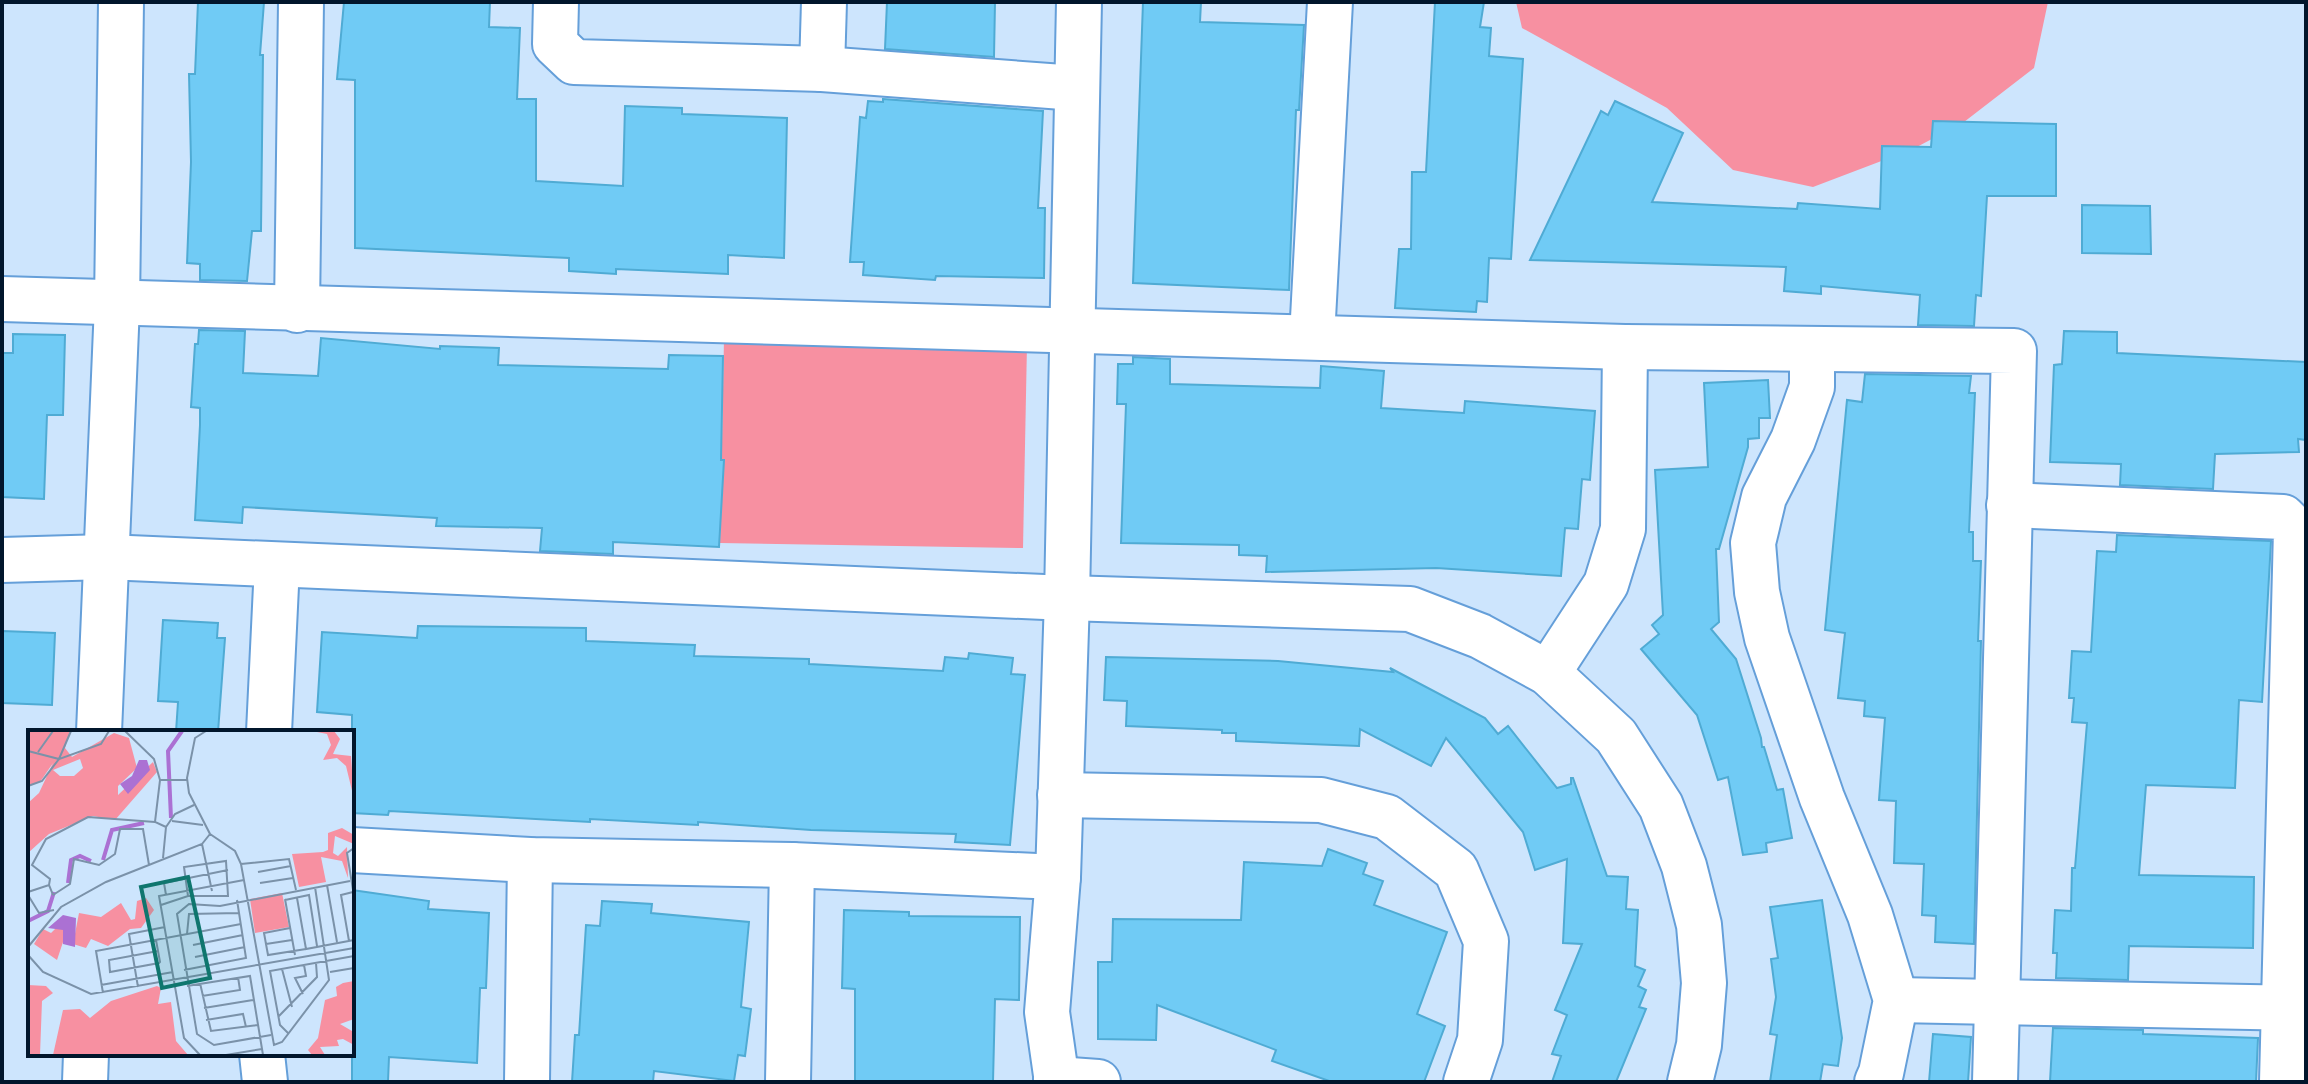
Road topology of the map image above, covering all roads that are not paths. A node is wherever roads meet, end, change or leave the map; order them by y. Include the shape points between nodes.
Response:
1 (121, 2) edge
2 (301, 2) edge
3 (556, 2) edge
4 (824, 2) edge
5 (1079, 2) edge
6 (1330, 2) edge
7 (822, 69) junction
8 (1076, 88) junction
9 (2, 299) edge
10 (117, 305) junction
11 (297, 310) junction
12 (1073, 332) junction
13 (1312, 337) junction
14 (1625, 347) junction
15 (1812, 350) junction
16 (2009, 505) junction
17 (106, 557) junction
18 (2, 560) edge
19 (277, 565) junction
20 (1067, 598) junction
21 (1548, 673) junction
22 (99, 730) edge
23 (269, 730) edge
24 (1060, 795) junction
25 (354, 850) edge
26 (530, 860) junction
27 (792, 865) junction
28 (1058, 877) junction
29 (1896, 1000) junction
30 (1997, 1002) junction
31 (2294, 1007) edge
32 (86, 1056) edge
33 (262, 1056) edge
34 (1070, 1081) edge
35 (85, 1082) edge
36 (265, 1082) edge
37 (527, 1082) edge
38 (788, 1082) edge
39 (1466, 1082) edge
40 (1690, 1082) edge
41 (1877, 1082) edge
42 (1995, 1082) edge
43 (2282, 1082) edge

1 - 10 street
2 - 11 street
3 - 7 street via 555,44 574,62
4 - 7 street
5 - 8 street
6 - 13 street
7 - 8 street
8 - 12 street
9 - 10 street
10 - 11 street
10 - 17 street
11 - 12 street
12 - 13 street
12 - 20 street
13 - 14 street
14 - 15 street
14 - 21 street via 1623,529 1606,584
15 - 16 street via 2014,351
15 - 29 street via 1812,387 1764,497 1753,543 1757,592 1767,638 1822,798 1870,915
16 - 30 street
16 - 31 street via 2283,517 2296,530
17 - 18 street
17 - 19 street
17 - 22 street
19 - 20 street
19 - 23 street
20 - 21 street via 1410,609 1480,636
20 - 24 street
21 - 40 street via 1616,736 1661,806 1684,866 1699,925 1704,983
24 - 28 street
24 - 39 street via 1321,800 1387,817 1456,870 1486,941 1480,1040
25 - 26 street
26 - 27 street
26 - 37 street
27 - 28 street
27 - 38 street
28 - 34 street via 1047,1012
29 - 30 street
29 - 41 street
30 - 31 street
30 - 42 street
31 - 43 street
32 - 35 street
33 - 36 street

